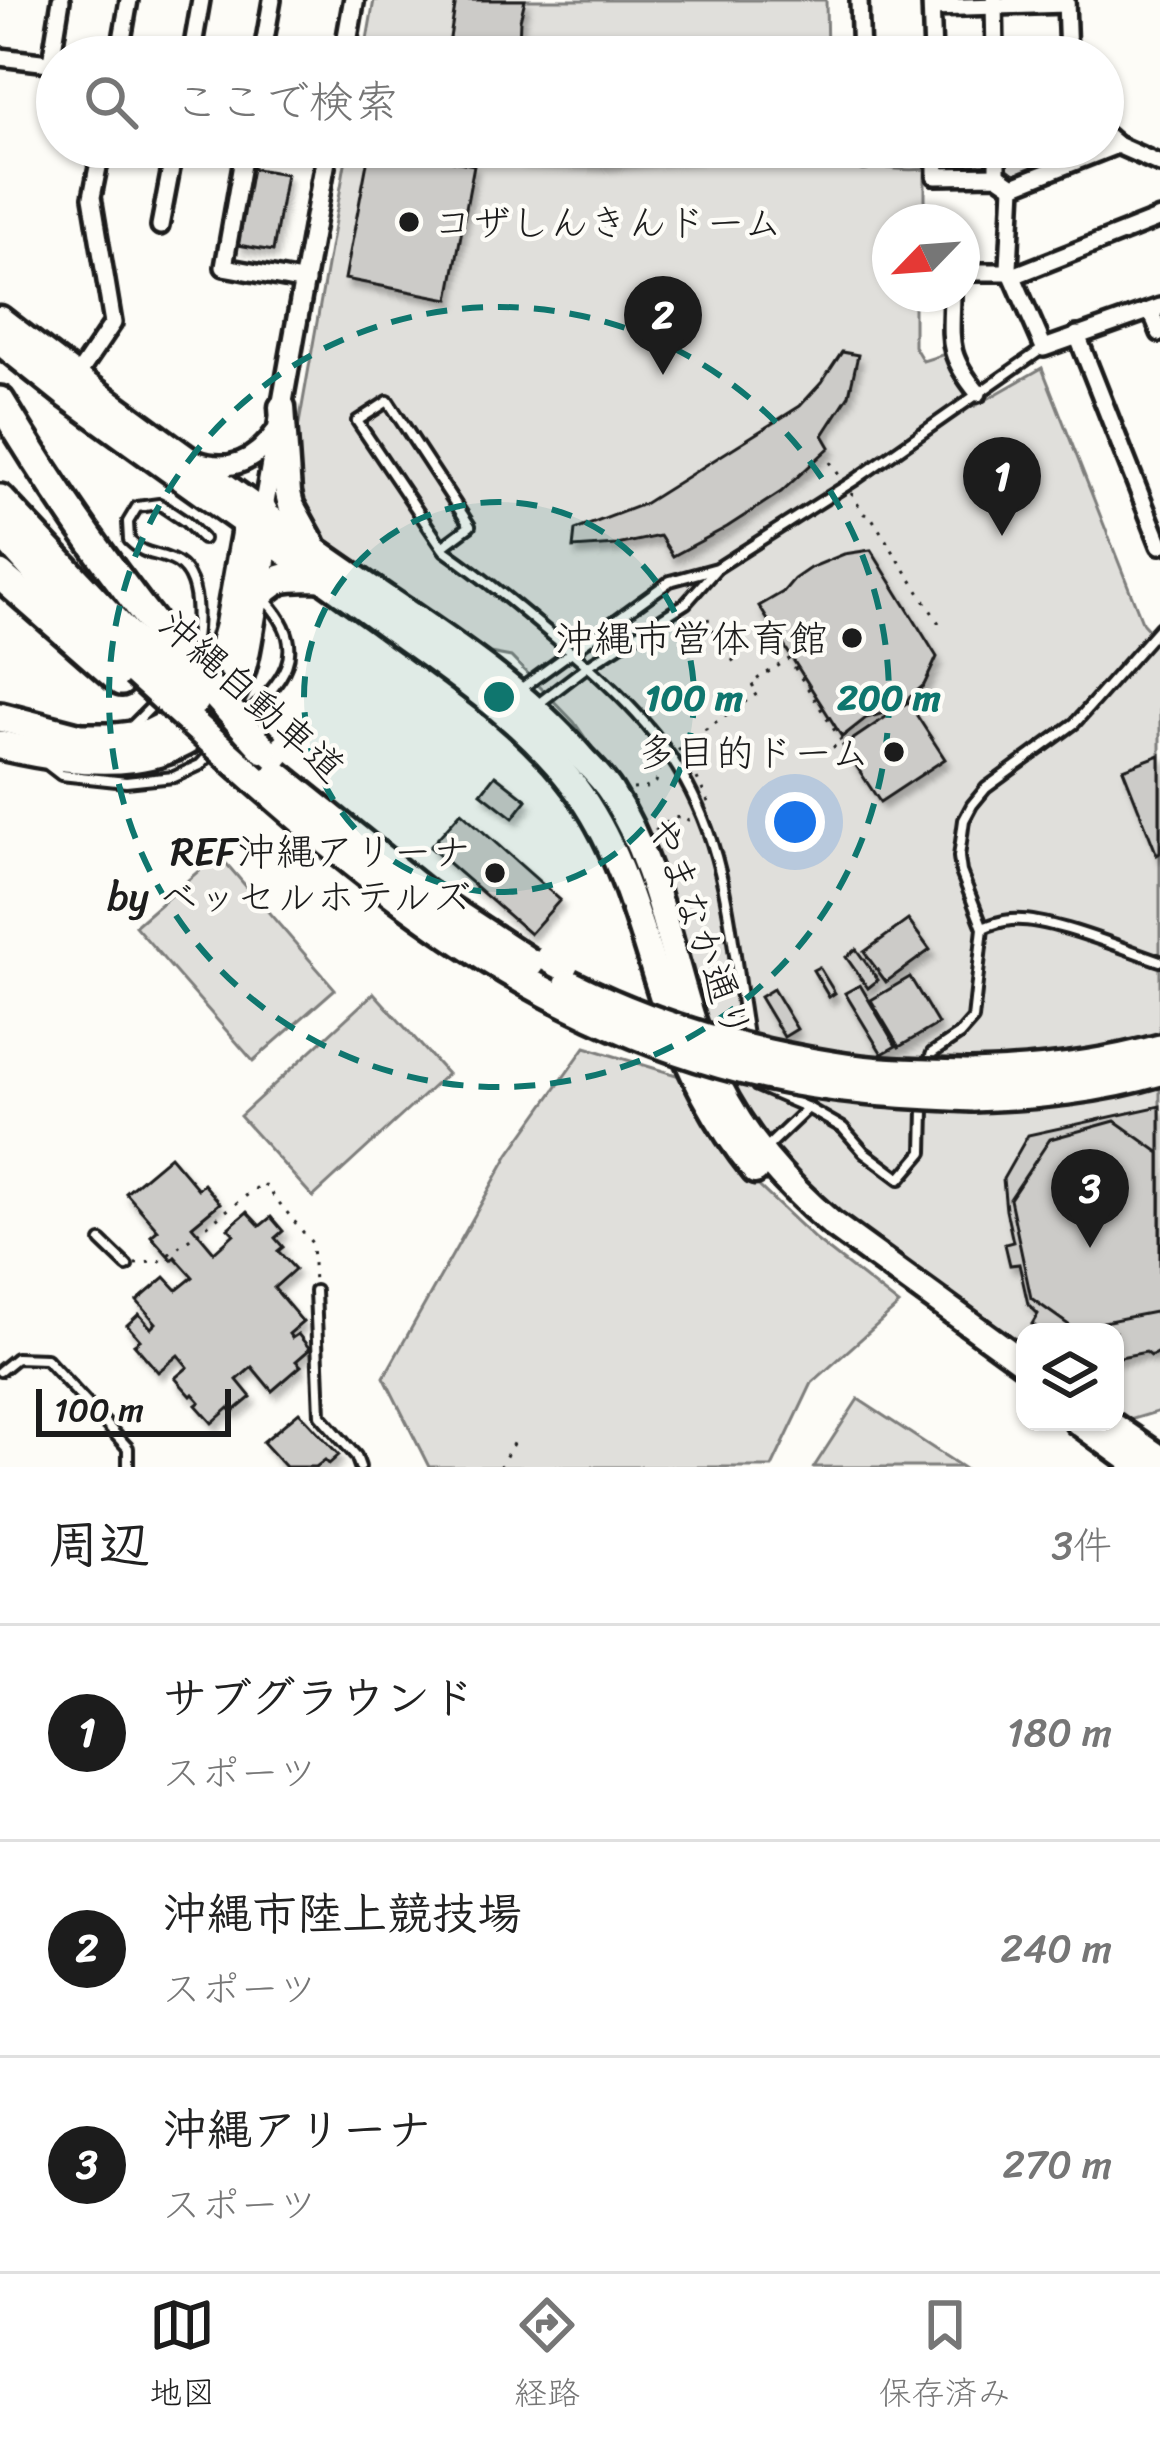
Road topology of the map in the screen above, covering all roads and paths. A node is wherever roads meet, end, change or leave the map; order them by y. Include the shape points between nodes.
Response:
1 (61, 0) edge
2 (129, 0) edge
3 (201, 0) edge
4 (272, 0) edge
5 (354, 0) edge
6 (859, 0) edge
7 (1066, 2) edge
8 (994, 3) edge
9 (931, 4) edge
10 (57, 36) edge
11 (122, 36) edge
12 (194, 36) edge
13 (266, 36) edge
14 (348, 36) edge
15 (860, 36) edge
16 (932, 36) edge
17 (995, 36) edge
18 (1067, 36) edge
19 (0, 56) edge
20 (36, 61) edge
21 (1124, 148) edge
22 (1160, 164) edge
23 (97, 168) edge
24 (171, 168) edge
25 (241, 168) edge
26 (324, 168) edge
27 (936, 168) edge
28 (997, 168) edge
29 (1059, 168) edge
30 (997, 175) junction
31 (1013, 186) junction
32 (1160, 218) edge
33 (160, 226) dead end
34 (980, 273) edge
35 (1012, 274) junction
36 (305, 282) junction
37 (1155, 309) edge
38 (952, 312) edge
39 (0, 319) edge
40 (1160, 333) edge
41 (1077, 335) junction
42 (0, 342) edge
43 (1043, 348) junction
44 (77, 376) junction
45 (978, 393) junction
46 (0, 401) edge
47 (280, 419) junction
48 (191, 459) junction
49 (830, 462) dead end
50 (846, 486) junction
51 (0, 499) edge
52 (1156, 522) edge
53 (258, 524) junction
54 (0, 531) edge
55 (203, 539) dead end
56 (1160, 545) edge
57 (442, 547) junction
58 (320, 565) junction
59 (717, 568) junction
60 (0, 575) edge
61 (260, 603) junction
62 (708, 617) dead end
63 (940, 625) dead end
64 (1160, 628) edge
65 (571, 651) junction
66 (144, 663) junction
67 (589, 665) junction
68 (738, 668) dead end
69 (525, 699) junction
70 (506, 716) junction
71 (0, 717) edge
72 (116, 738) junction
73 (0, 746) edge
74 (832, 748) dead end
75 (32, 753) junction
76 (679, 759) junction
77 (625, 789) dead end
78 (704, 811) junction
79 (650, 836) dead end
80 (983, 928) junction
81 (482, 933) junction
82 (1160, 961) edge
83 (1160, 1048) edge
84 (928, 1064) dead end
85 (1160, 1071) edge
86 (972, 1086) junction
87 (808, 1108) junction
88 (924, 1109) dead end
89 (754, 1159) junction
90 (100, 1240) dead end
91 (127, 1266) joint
92 (315, 1291) joint
93 (1016, 1357) edge
94 (0, 1371) edge
95 (1016, 1377) edge
96 (1097, 1431) edge
97 (1120, 1431) edge
98 (516, 1438) dead end
99 (1153, 1457) edge
100 (128, 1467) edge
101 (360, 1467) edge
102 (500, 1467) edge

1 - 10 street
2 - 11 street
3 - 12 street
4 - 13 street
5 - 14 street
6 - 15 street
7 - 8 street
7 - 18 street
8 - 9 street
8 - 17 street
9 - 16 street
19 - 20 street
21 - 22 street
23 - 44 street via 92,196 112,322
24 - 33 street
25 - 36 street via 224,267
26 - 36 street
27 - 30 street via 936,176
28 - 30 street
29 - 31 street
30 - 31 street
31 - 35 street
32 - 35 street
34 - 35 street
35 - 43 street
36 - 47 street
37 - 40 street
37 - 41 street
38 - 45 street via 951,349
39 - 44 main road, やまなか通り
41 - 43 street
41 - 52 street
42 - 53 main road, やまなか通り
43 - 45 lane
44 - 48 main road, やまなか通り
45 - 50 lane
46 - 66 highway via 105,564
47 - 48 street via 263,450 239,463
47 - 53 street
47 - 58 main road via 287,493
48 - 53 main road, やまなか通り
49 - 50 path
50 - 59 lane
50 - 63 path
51 - 66 highway, 沖縄自動車道
52 - 56 street
53 - 58 main road, やまなか通り
53 - 61 highway
53 - 72 highway via 218,670 200,700 149,734
54 - 66 highway, 沖縄自動車道 via 58,595
55 - 72 lane via 159,504 136,507 128,522 141,552 186,567 195,590 193,658
57 - 57 lane via 470,526 388,401 357,421
57 - 65 lane
58 - 61 highway via 276,580
58 - 69 main road, やまなか通り
58 - 70 main road, やまなか通り
59 - 65 lane via 670,581
59 - 67 lane via 686,603
60 - 66 highway
61 - 75 highway via 236,683 215,717 181,744 113,761
61 - 75 lane via 284,620 288,667 200,765 175,777 86,780 62,776
62 - 68 path
64 - 80 lane via 1075,723 972,805 959,857
65 - 67 lane
65 - 69 lane
66 - 81 highway, 沖縄自動車道, bridge via 371,853
66 - 81 highway, bridge via 264,749
66 - 86 highway, 沖縄自動車道, bridge via 246,784 401,901 531,985 637,1035 765,1075 893,1094
67 - 69 lane
67 - 76 lane
69 - 70 lane
69 - 70 lane
69 - 89 main road, やまなか通り via 610,791 641,851 716,1078
70 - 89 main road, やまなか通り via 574,785 603,830 679,1042 714,1115
71 - 72 highway via 80,738
73 - 75 highway
74 - 76 path via 842,742 789,659 751,683 758,693 678,748
76 - 77 path via 646,788
76 - 78 lane
76 - 78 path via 709,801
78 - 79 path via 690,821 671,819
78 - 87 lane via 757,1086
80 - 82 lane via 1037,922
80 - 84 lane via 973,1019
81 - 86 highway, 沖縄自動車道, bridge via 590,994 693,1033 835,1067
83 - 86 highway, 沖縄自動車道
85 - 86 highway, 沖縄自動車道 via 1030,1095
87 - 88 lane via 900,1180 923,1152
87 - 89 lane
89 - 93 main road, やまなか通り
89 - 95 main road, やまなか通り via 793,1212
90 - 91 lane
91 - 92 path via 160,1261 263,1183 312,1243
92 - 101 lane via 320,1415
94 - 100 lane via 16,1358 46,1359 128,1448
96 - 99 main road
97 - 99 main road
98 - 102 path

